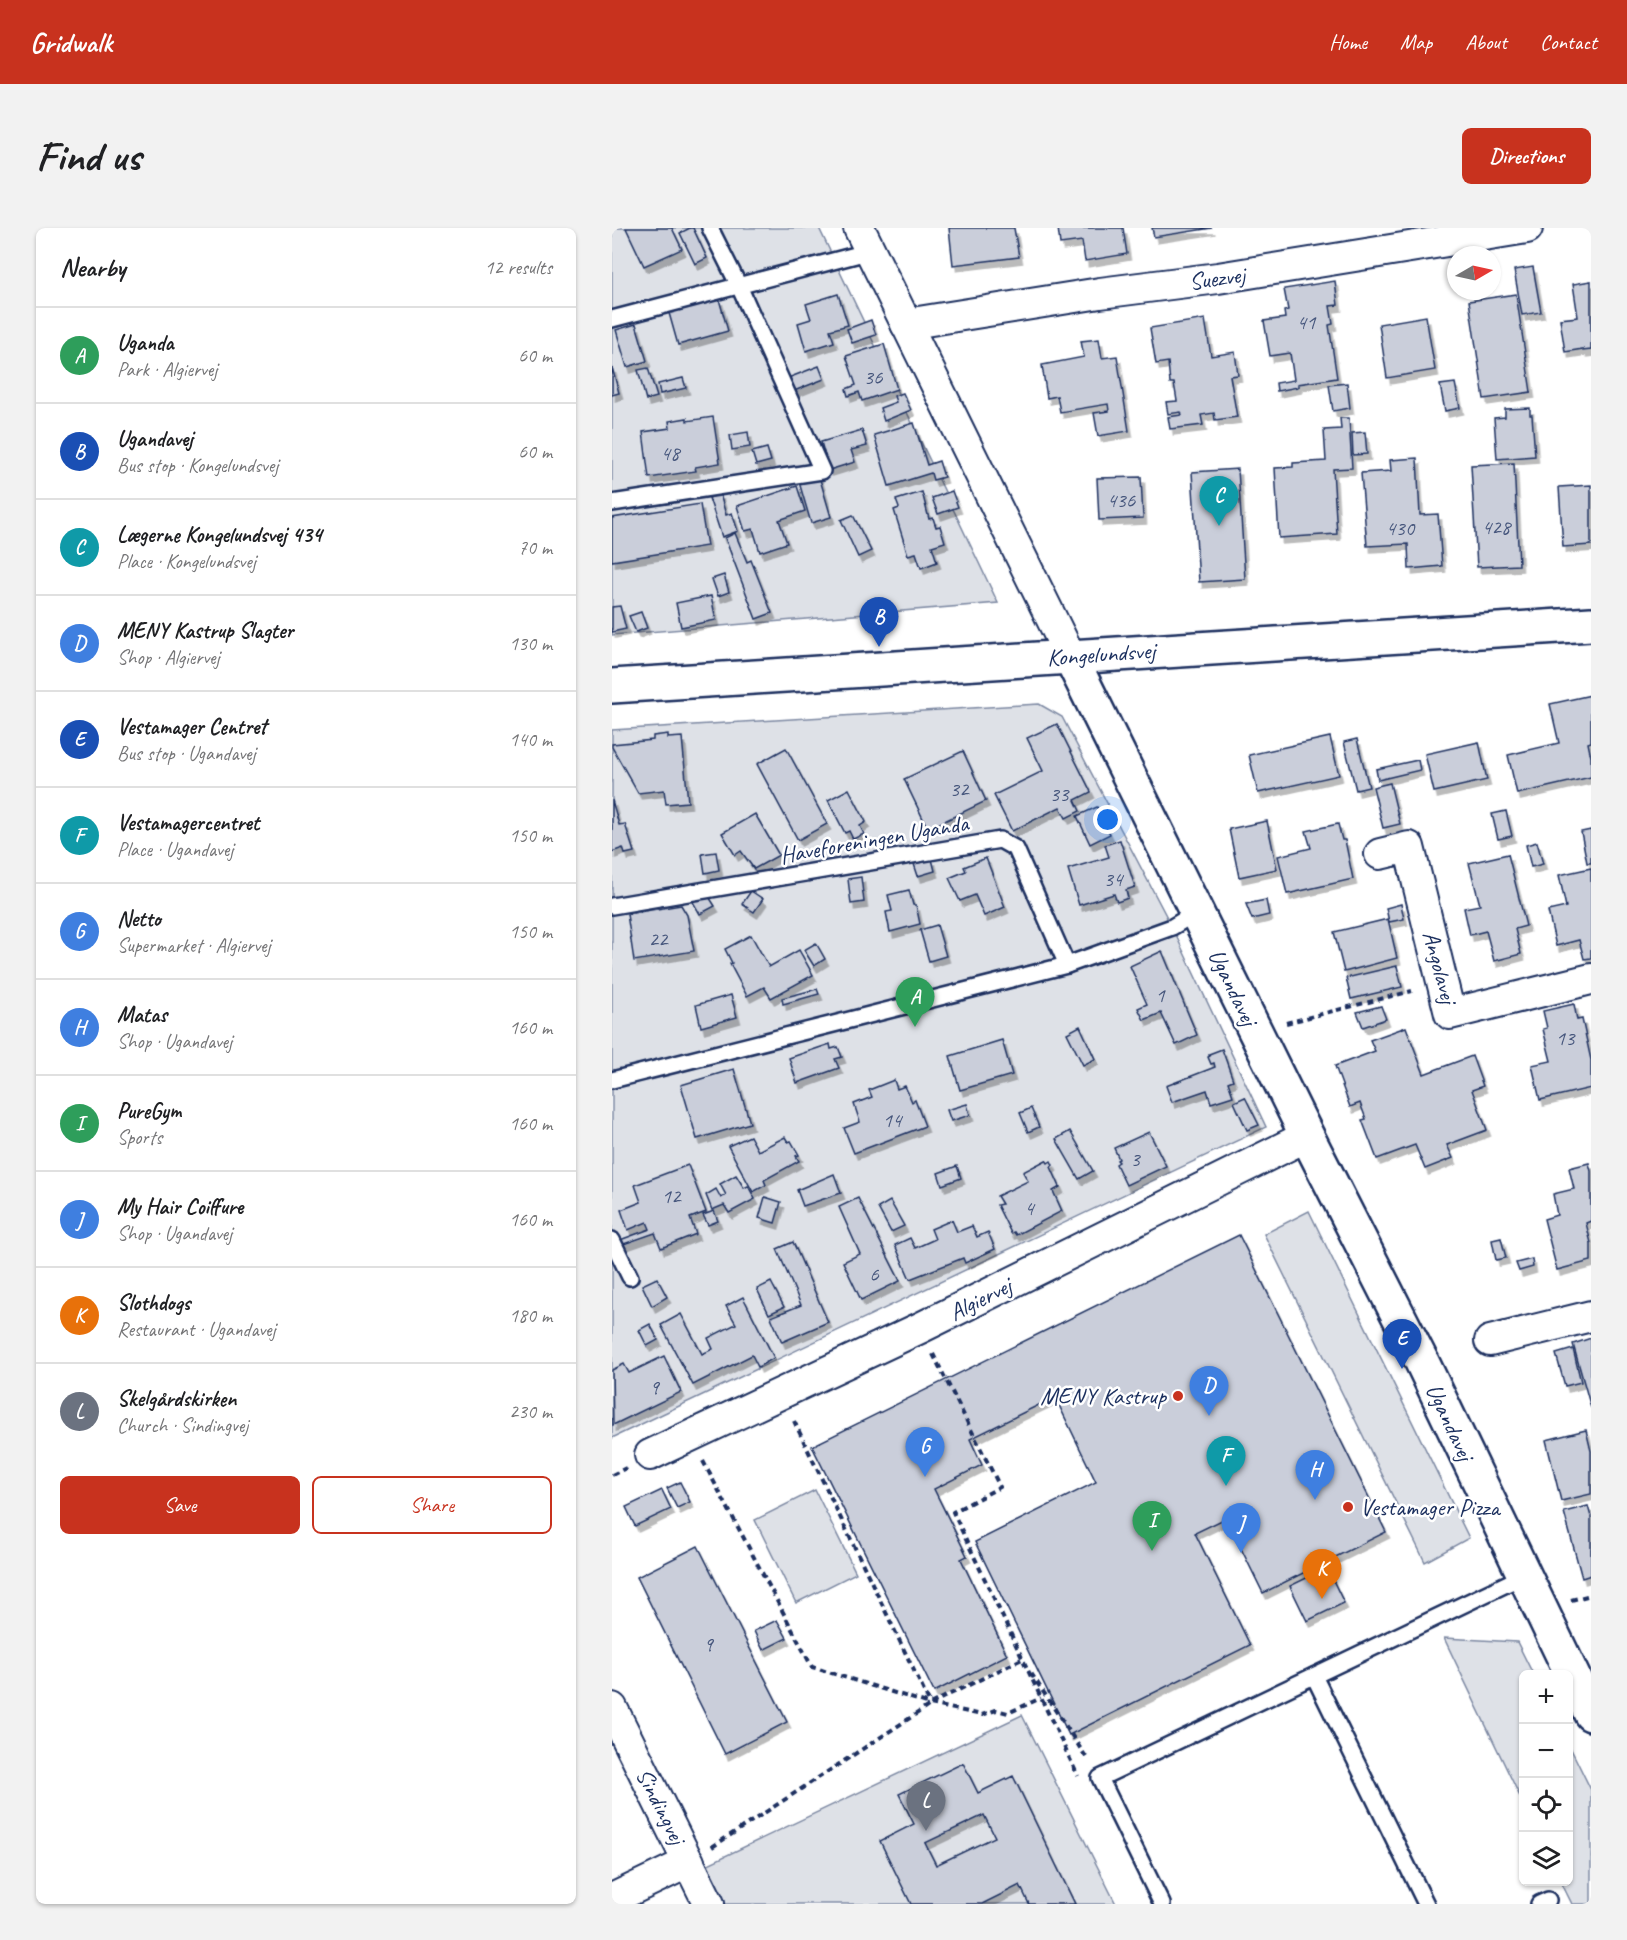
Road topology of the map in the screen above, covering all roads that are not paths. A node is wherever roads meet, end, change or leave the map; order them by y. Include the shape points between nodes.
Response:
1 (710, 228) edge
2 (1527, 228) edge
3 (865, 239) edge
4 (739, 286) junction
5 (612, 320) edge
6 (906, 324) junction
7 (612, 503) edge
8 (1591, 624) edge
9 (1070, 656) junction
10 (612, 686) edge
11 (1380, 854) dead end
12 (612, 906) edge
13 (1197, 912) junction
14 (1067, 965) junction
15 (1591, 980) edge
16 (612, 1080) edge
17 (1306, 1136) junction
18 (612, 1240) edge
19 (630, 1277) dead end
20 (1591, 1316) edge
21 (1490, 1341) dead end
22 (650, 1455) dead end
23 (1523, 1576) junction
24 (1314, 1676) junction
25 (612, 1708) edge
26 (1591, 1714) edge
27 (689, 1862) junction
28 (612, 1899) edge
29 (709, 1904) edge
30 (1161, 1904) edge
31 (1426, 1904) edge

1 - 4 lane
2 - 6 street, Suezvej
3 - 4 lane
3 - 6 street, Ugandavej
4 - 5 lane
4 - 7 lane via 822,471
6 - 9 street, Ugandavej
8 - 9 street, Kongelundsvej
9 - 10 street, Kongelundsvej
9 - 13 street, Ugandavej
11 - 15 street, Angolavej via 1409,847 1450,1014
12 - 14 lane, Haveforeningen Uganda via 1000,840 1016,849
13 - 14 lane via 1172,927
13 - 17 street, Ugandavej
14 - 16 lane
17 - 22 street, Algiervej via 920,1329
17 - 23 street, Ugandavej via 1422,1362
18 - 19 lane
20 - 21 street
23 - 24 lane
23 - 26 street, Ugandavej
24 - 30 lane via 1100,1778
24 - 31 lane
25 - 27 street, Sindingvej
27 - 28 street
27 - 29 street, Sindingvej

